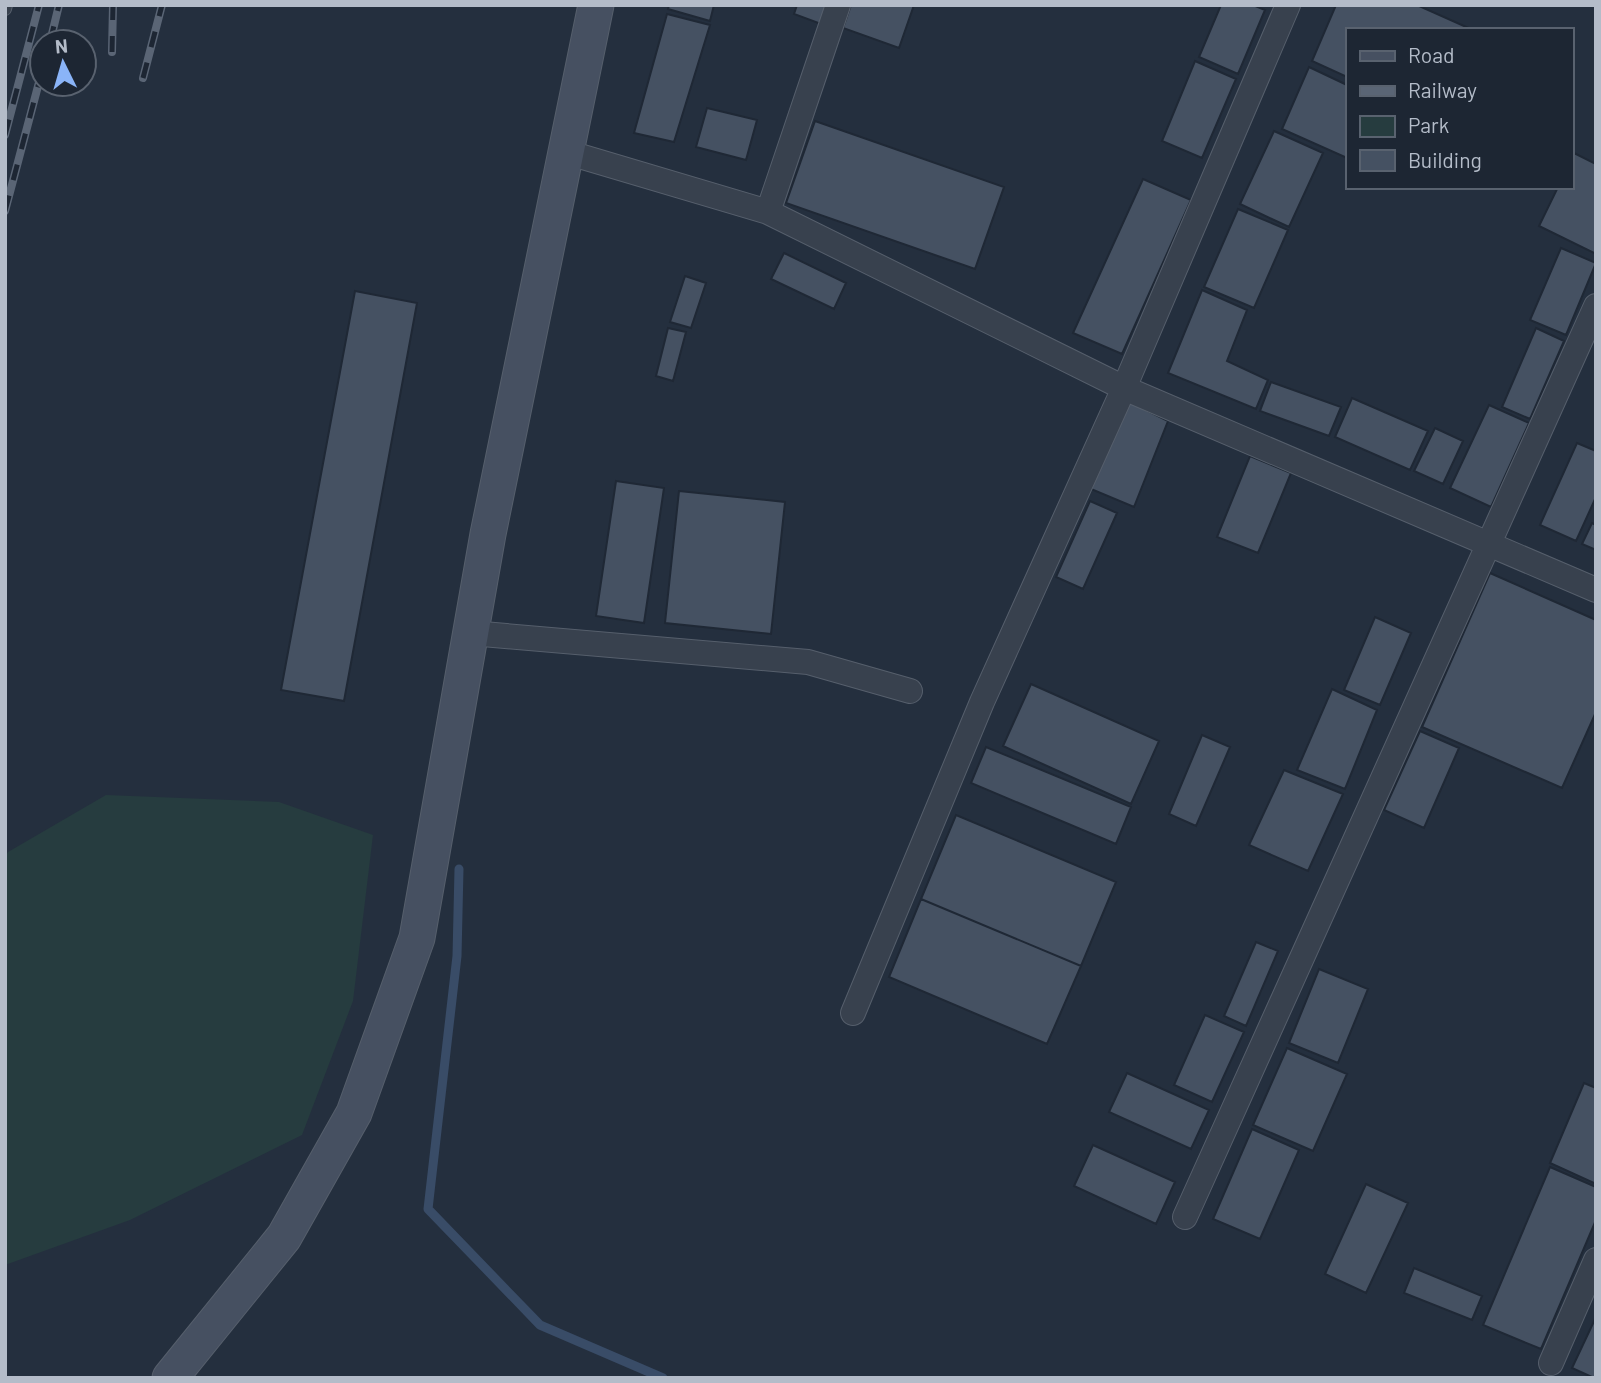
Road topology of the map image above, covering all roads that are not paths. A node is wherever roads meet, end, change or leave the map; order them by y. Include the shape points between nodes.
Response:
1 (596, 5) edge
2 (838, 5) edge
3 (1288, 5) edge
4 (566, 152) junction
5 (768, 212) junction
6 (1596, 306) edge
7 (1124, 388) junction
8 (1490, 545) junction
9 (1596, 590) edge
10 (471, 633) junction
11 (909, 691) dead end
12 (853, 1013) dead end
13 (1185, 1217) dead end
14 (1596, 1260) edge
15 (1551, 1363) dead end
16 (170, 1378) edge

1 - 4 main road
2 - 5 street
3 - 7 street
4 - 5 street
4 - 10 main road
5 - 7 street
6 - 8 street
7 - 8 street
7 - 12 street via 982,702
8 - 9 street
8 - 13 street
10 - 11 street via 808,662
10 - 16 main road via 417,938 354,1113 284,1237
14 - 15 street

